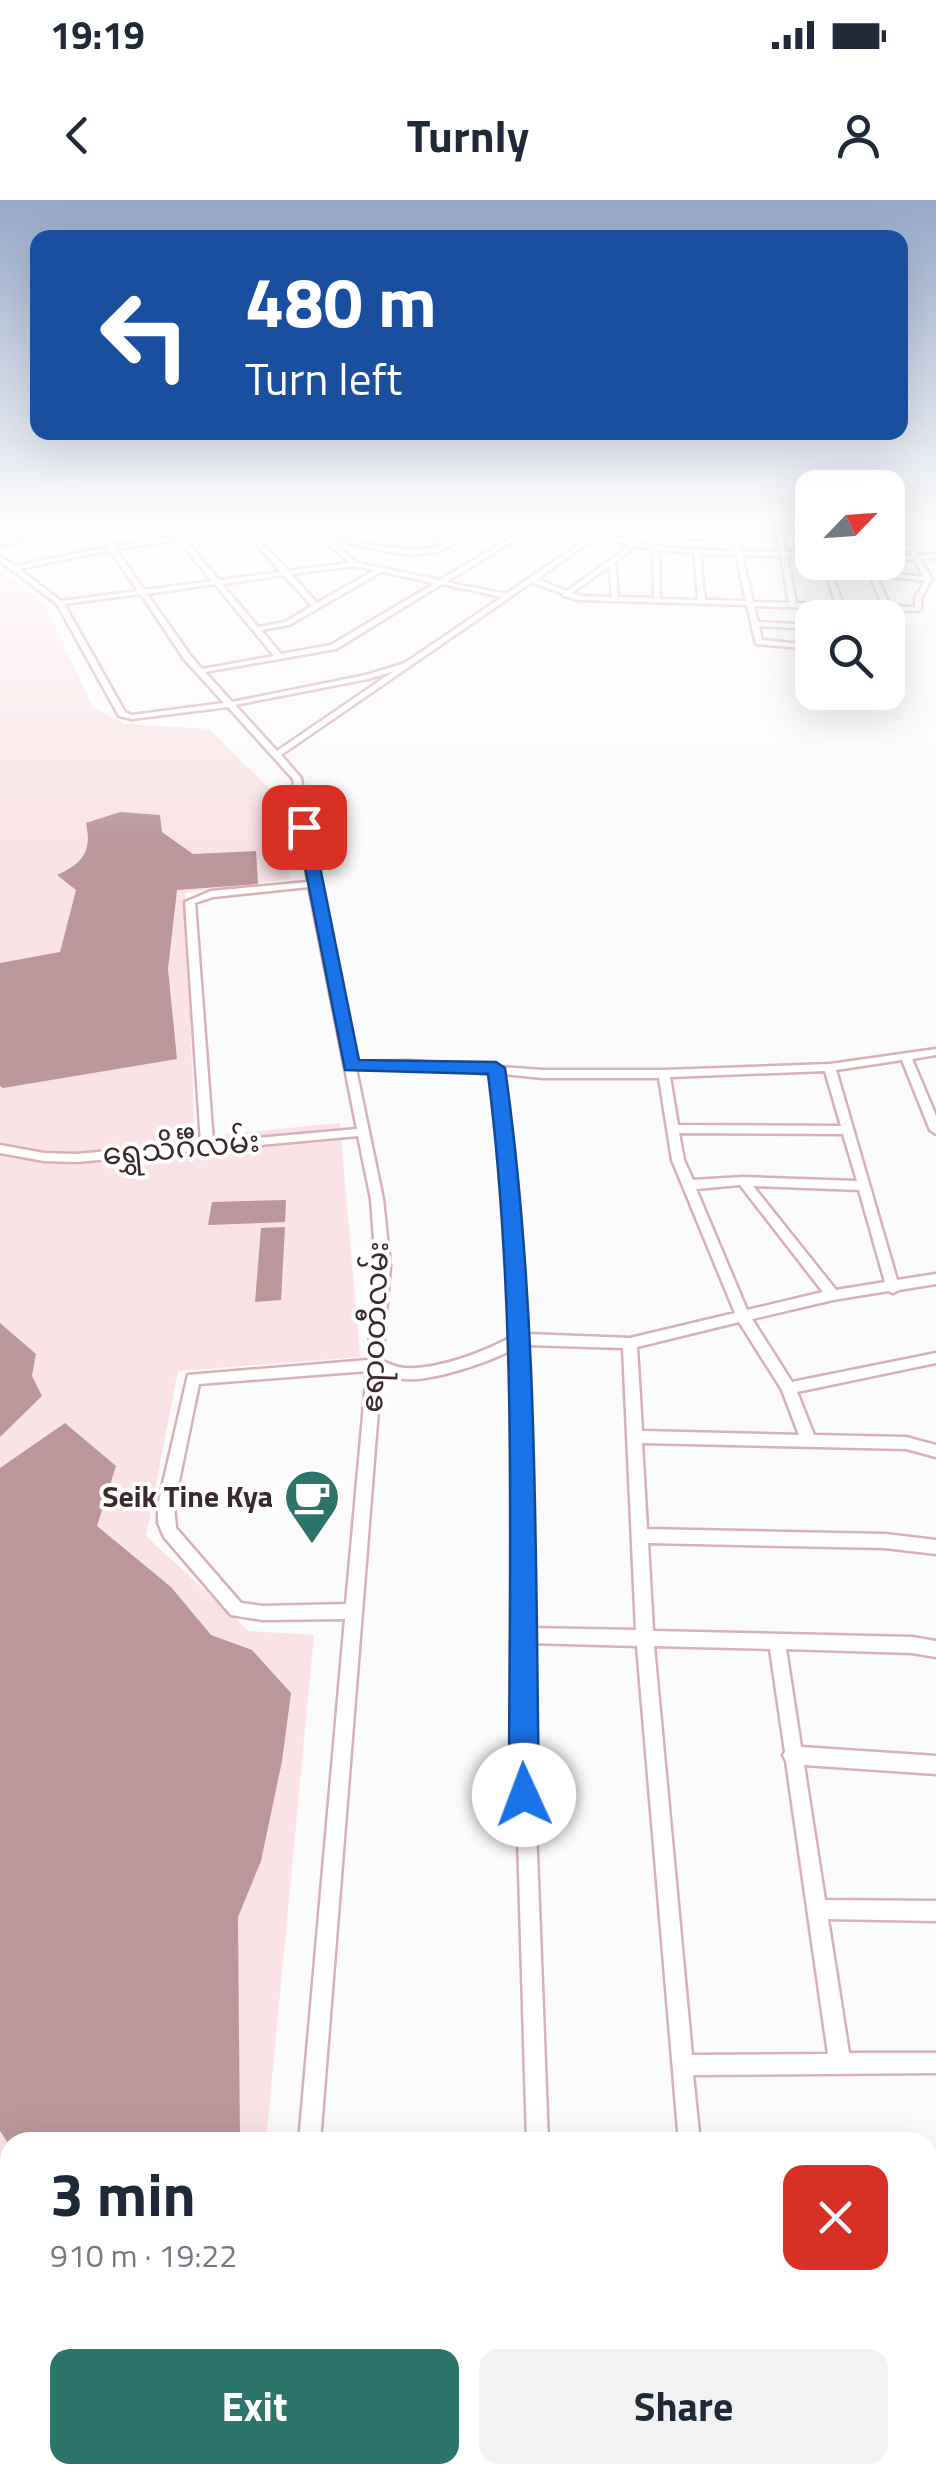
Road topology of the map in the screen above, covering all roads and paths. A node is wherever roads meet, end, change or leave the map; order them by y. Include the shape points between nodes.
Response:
1 (76, 633) edge
2 (171, 633) edge
3 (259, 633) edge
4 (359, 633) edge
5 (451, 633) edge
6 (757, 633) edge
7 (795, 645) edge
8 (280, 658) junction
9 (403, 665) junction
10 (201, 671) junction
11 (231, 704) junction
12 (277, 754) junction
13 (313, 884) junction
14 (936, 1052) edge
15 (906, 1057) junction
16 (351, 1066) junction
17 (830, 1067) junction
18 (496, 1068) junction
19 (664, 1074) junction
20 (672, 1129) junction
21 (848, 1130) junction
22 (936, 1130) edge
23 (363, 1132) junction
24 (207, 1146) junction
25 (0, 1149) edge
26 (743, 1181) junction
27 (688, 1185) junction
28 (864, 1186) junction
29 (936, 1279) edge
30 (893, 1288) junction
31 (833, 1295) junction
32 (744, 1317) junction
33 (520, 1339) junction
34 (630, 1343) junction
35 (936, 1358) edge
36 (376, 1365) junction
37 (788, 1388) junction
38 (635, 1437) junction
39 (810, 1442) junction
40 (936, 1451) edge
41 (640, 1536) junction
42 (936, 1547) edge
43 (355, 1611) junction
44 (520, 1635) junction
45 (645, 1640) junction
46 (778, 1643) junction
47 (936, 1650) edge
48 (792, 1756) junction
49 (936, 1765) edge
50 (818, 1908) junction
51 (936, 1911) edge
52 (840, 2062) junction
53 (936, 2063) edge
54 (682, 2065) junction
55 (310, 2132) edge
56 (537, 2132) edge
57 (688, 2132) edge

1 - 11 street via 122,714 146,718
2 - 10 street, ဧရာဝတီလမ်း
3 - 8 street
4 - 8 street via 316,652
5 - 9 street
6 - 7 street via 762,644
8 - 10 street
9 - 11 street
9 - 12 street
10 - 11 street, ဧရာဝတီလမ်း
11 - 12 street, ဧရာဝတီလမ်း
12 - 13 street, ဧရာဝတီလမ်း via 300,786
13 - 16 street, ဧရာဝတီလမ်း
13 - 24 street via 190,902
14 - 15 street
15 - 17 street
15 - 22 street
16 - 18 street
16 - 23 street, ဧရာဝတီလမ်း
17 - 19 street
17 - 21 street
18 - 19 street
18 - 33 street
19 - 20 street
20 - 21 street
20 - 27 street
21 - 28 street
23 - 24 street, ရွှေသိင်္ဂီလမ်း
23 - 36 street, ဧရာဝတီလမ်း via 383,1266
24 - 25 street, ရွှေသိင်္ဂီလမ်း via 76,1158
26 - 27 street
26 - 28 street
26 - 31 street
27 - 32 street
28 - 30 street
29 - 30 street
30 - 31 street
31 - 32 street
32 - 34 street
32 - 37 street
33 - 34 street
33 - 36 street via 436,1370 404,1374
33 - 44 street
34 - 38 street
35 - 37 street
36 - 43 street, ဧရာဝတီလမ်း
36 - 43 street via 194,1380 166,1506 169,1532 237,1610
37 - 39 street
38 - 39 street
38 - 41 street
39 - 40 street via 906,1443
41 - 42 street via 885,1540
41 - 45 street
43 - 55 street, ဧရာဝတီလမ်း
44 - 45 street
44 - 56 street
45 - 46 street
45 - 54 street
46 - 47 street
46 - 48 street
48 - 49 street
48 - 50 street
50 - 51 street
50 - 52 street
52 - 53 street
52 - 54 street
54 - 57 street

